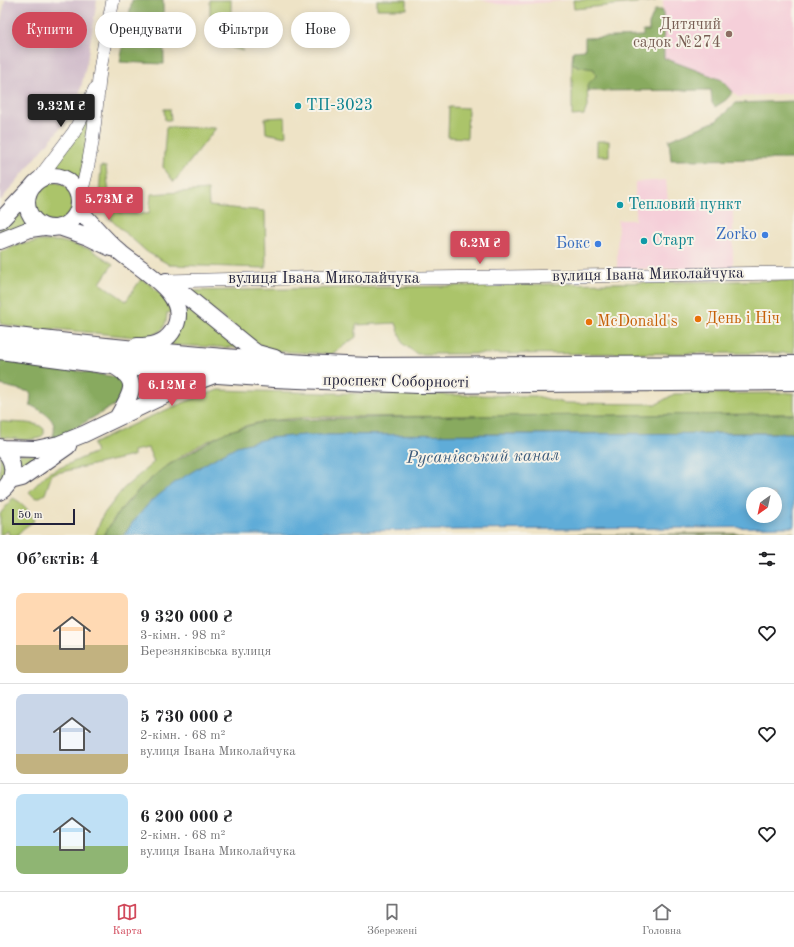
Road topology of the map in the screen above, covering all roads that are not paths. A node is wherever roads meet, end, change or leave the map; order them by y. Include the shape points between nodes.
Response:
1 (113, 0) edge
2 (99, 78) junction
3 (34, 185) junction
4 (78, 206) junction
5 (0, 220) edge
6 (51, 227) junction
7 (0, 241) edge
8 (120, 253) junction
9 (794, 273) edge
10 (151, 274) junction
11 (166, 281) junction
12 (0, 335) edge
13 (93, 347) junction
14 (0, 350) edge
15 (110, 364) junction
16 (294, 364) junction
17 (794, 365) edge
18 (218, 374) junction
19 (794, 381) edge
20 (117, 418) junction
21 (84, 434) junction
22 (0, 447) edge
23 (3, 489) edge

1 - 2 street
2 - 3 street via 74,132
2 - 4 street via 92,148
3 - 4 main road via 48,177 66,180 77,194
3 - 5 main road
3 - 6 main road via 27,200 31,216 37,222
4 - 6 main road via 71,221
4 - 8 main road, вулиця Івана Миколайчука
6 - 7 main road via 30,229
6 - 8 main road, вулиця Івана Миколайчука via 88,237
8 - 10 main road, вулиця Івана Миколайчука
9 - 11 street, вулиця Івана Миколайчука
10 - 11 main road, вулиця Івана Миколайчука
10 - 13 main road, вулиця Івана Миколайчука via 174,300 177,321 173,331 161,342 147,346
11 - 16 main road, вулиця Івана Миколайчука via 257,353
12 - 13 highway, проспект Соборності
13 - 16 highway, проспект Соборності
14 - 15 highway, проспект Соборності
15 - 18 highway, проспект Соборності
15 - 20 main road via 130,379 131,389
16 - 17 highway, проспект Соборності via 369,367
18 - 19 highway, проспект Соборності via 418,384
18 - 20 main road via 182,387
20 - 21 main road
21 - 22 main road via 44,448 21,450
21 - 23 main road
22 - 23 main road via 6,452 13,466 12,474

